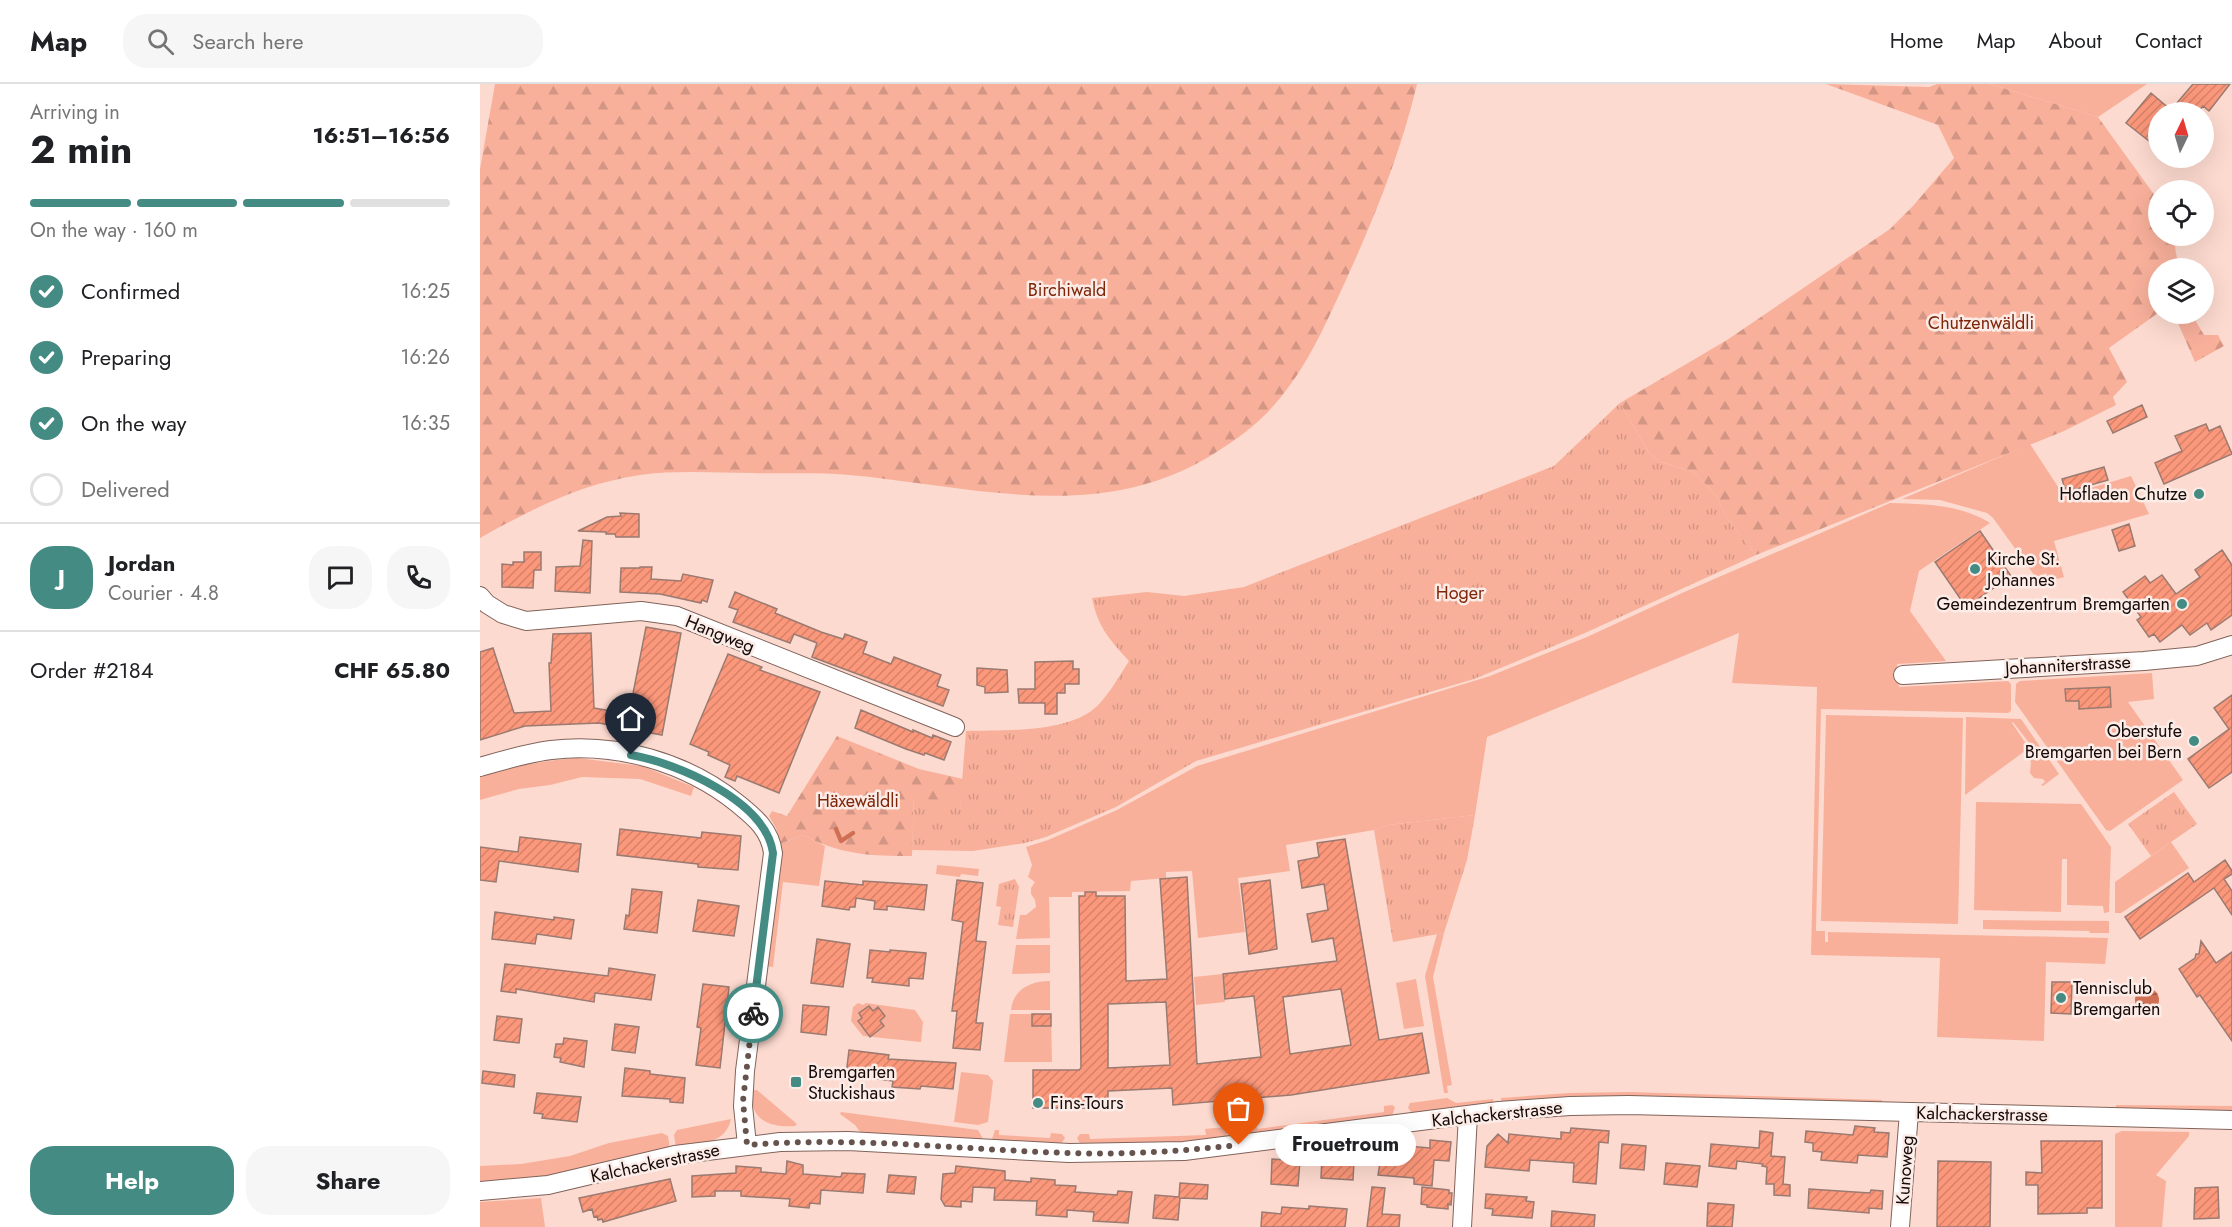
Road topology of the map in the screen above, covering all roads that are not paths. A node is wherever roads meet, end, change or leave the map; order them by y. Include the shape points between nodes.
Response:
1 (480, 596) edge
2 (2232, 645) edge
3 (1903, 675) dead end
4 (955, 727) dead end
5 (480, 767) edge
6 (1909, 1112) junction
7 (1468, 1115) junction
8 (2232, 1120) edge
9 (747, 1145) junction
10 (480, 1191) edge
11 (1462, 1227) edge
12 (1900, 1227) edge

1 - 4 street, Hangweg via 496,611 526,621 641,611 676,616
2 - 3 street, Johanniterstrasse via 2174,659
5 - 9 street via 554,749 644,757 691,773 718,789 765,829 773,853 745,1071
6 - 7 street, Kalchackerstrasse via 1599,1105
6 - 8 street, Kalchackerstrasse
6 - 12 street, Kunoweg
7 - 9 street, Kalchackerstrasse via 1206,1149 1144,1153 1069,1153 848,1141
7 - 11 street
9 - 10 street, Kalchackerstrasse via 675,1155 548,1185

